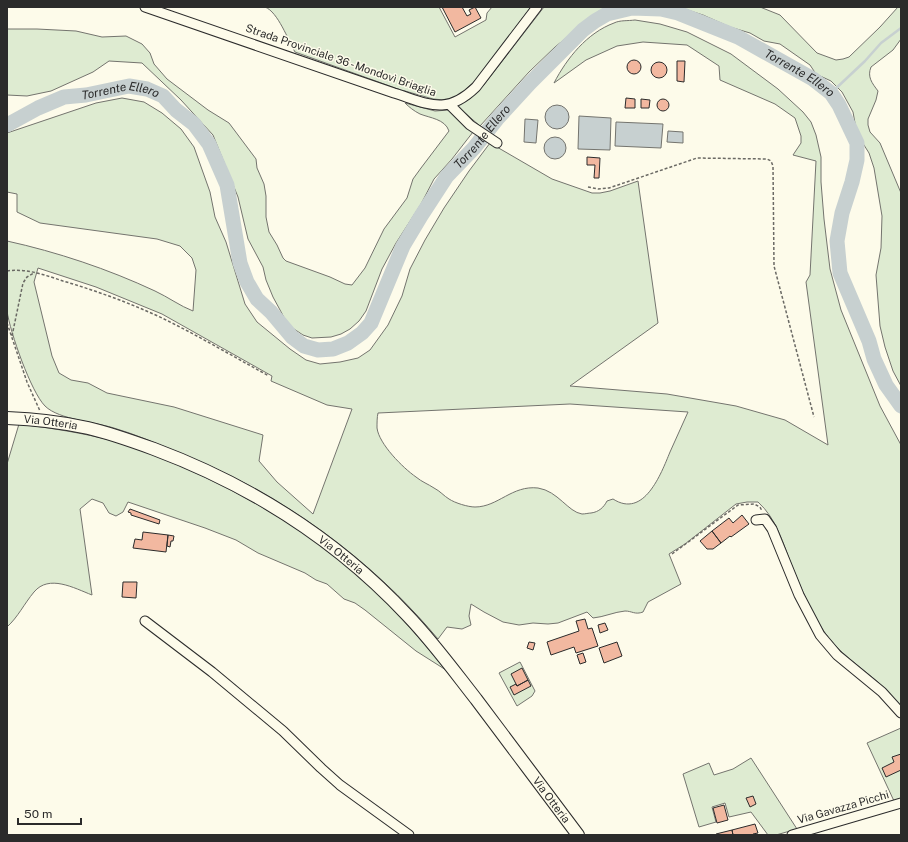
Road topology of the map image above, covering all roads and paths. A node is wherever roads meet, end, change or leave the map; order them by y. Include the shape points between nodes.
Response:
1 (145, 7) edge
2 (537, 7) edge
3 (450, 105) junction
4 (497, 143) dead end
5 (588, 187) dead end
6 (7, 271) edge
7 (36, 272) junction
8 (7, 323) edge
9 (12, 338) junction
10 (269, 376) dead end
11 (814, 417) dead end
12 (7, 418) edge
13 (46, 421) junction
14 (756, 520) dead end
15 (769, 523) junction
16 (672, 554) dead end
17 (144, 621) dead end
18 (901, 713) edge
19 (901, 803) edge
20 (822, 826) junction
21 (409, 835) edge
22 (578, 835) edge
23 (792, 835) edge
24 (826, 835) edge

1 - 3 street, Strada Provinciale 36 - Mondovì Briaglia via 419,101 433,105
2 - 3 street, Strada Provinciale 36 - Mondovì Briaglia via 481,82 467,95
3 - 4 street via 470,124
5 - 11 path via 608,188 697,158 771,161 774,266
6 - 7 path
7 - 9 path via 27,277 23,284
7 - 10 path via 100,292 163,319
8 - 9 path
9 - 13 path via 27,382
12 - 13 main road, Via Otteria
13 - 22 main road, Via Otteria via 112,435 199,467 261,499 336,550 387,595 430,640
14 - 15 street via 765,519
15 - 16 path via 760,507 754,504 738,505
15 - 18 street via 798,594 820,635 837,655 882,692
17 - 21 street via 218,677 340,785
19 - 20 street, Via Gavazza Picchi
20 - 23 street, Via Gavazza Picchi
20 - 24 street

